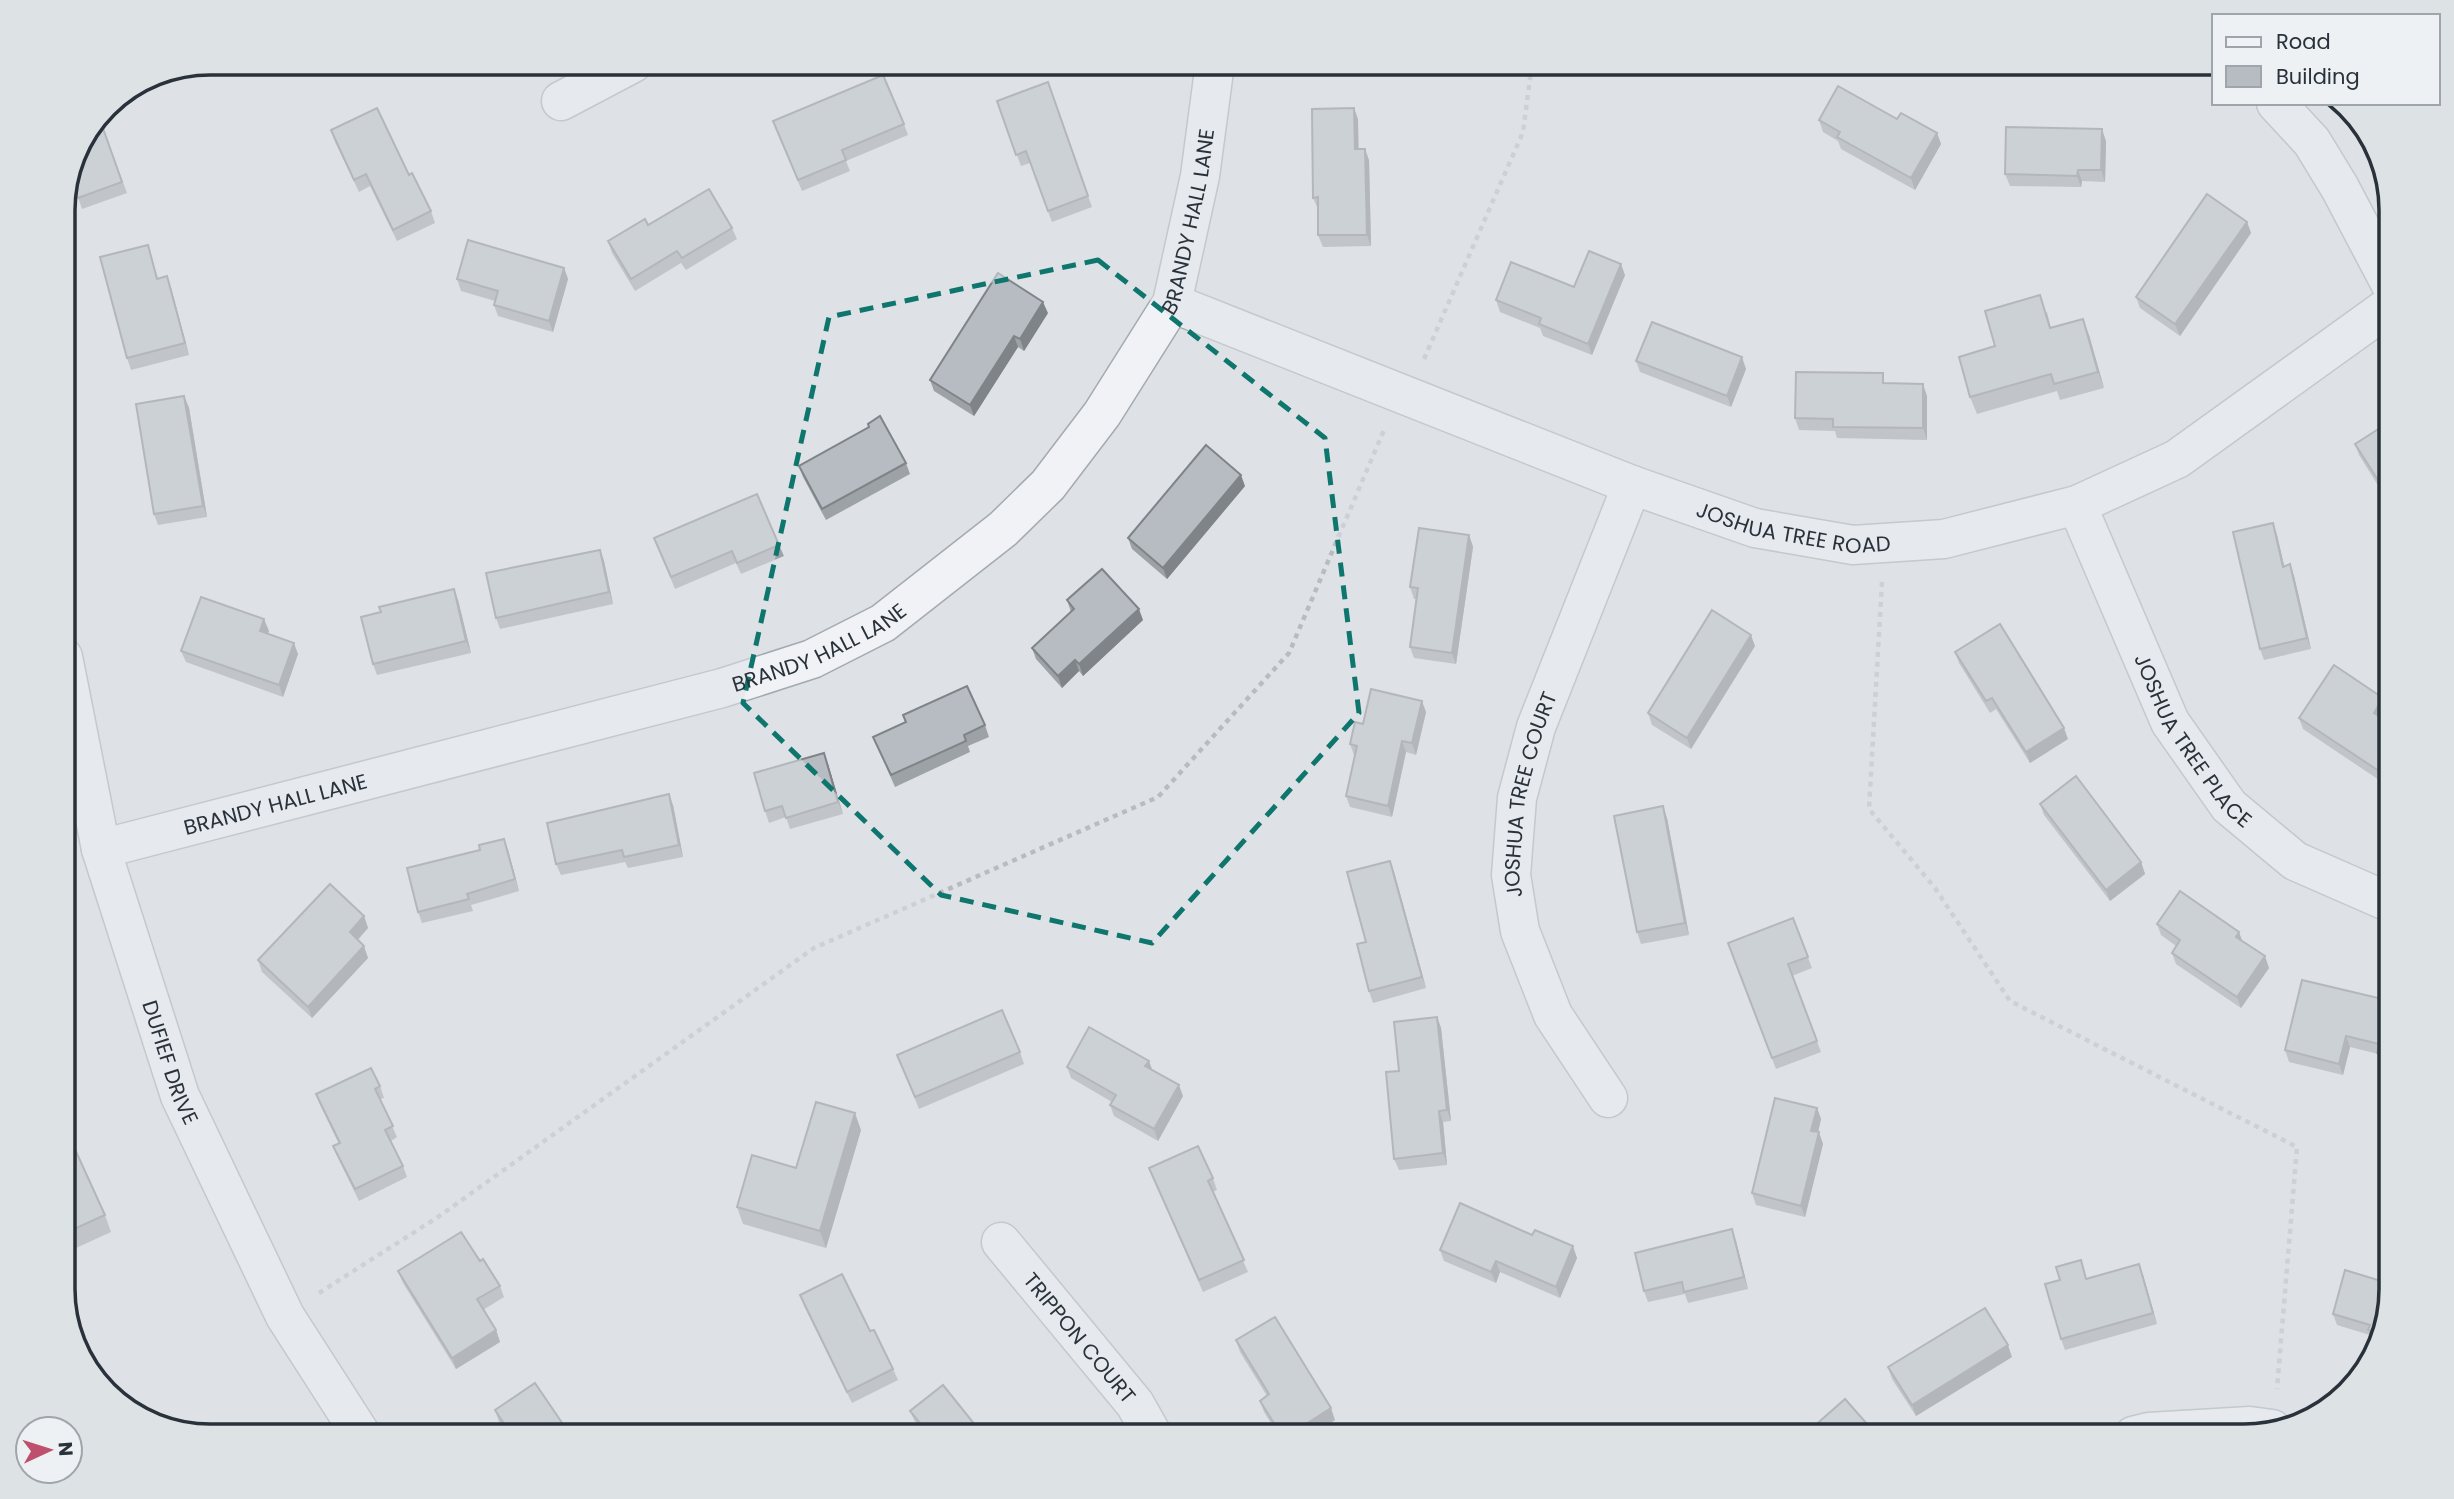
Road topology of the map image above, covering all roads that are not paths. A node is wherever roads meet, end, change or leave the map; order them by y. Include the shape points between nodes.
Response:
1 (609, 76) edge
2 (1213, 76) edge
3 (561, 101) dead end
4 (2278, 105) edge
5 (2378, 260) edge
6 (1172, 303) junction
7 (2378, 314) edge
8 (1632, 485) junction
9 (2077, 505) junction
10 (76, 723) edge
11 (101, 849) junction
12 (2379, 897) edge
13 (1608, 1098) dead end
14 (1001, 1242) dead end
15 (2274, 1413) edge
16 (2255, 1423) edge
17 (354, 1424) edge
18 (1146, 1424) edge

1 - 3 street
2 - 6 street, BRANDY HALL LANE via 1200,176
4 - 5 street via 2312,142
6 - 8 street, JOSHUA TREE ROAD
6 - 11 street, BRANDY HALL LANE via 1102,414 1048,485 1003,529 883,623 812,659 722,688
7 - 9 street, JOSHUA TREE ROAD via 2177,459
8 - 9 street, JOSHUA TREE ROAD via 1755,528 1853,545 1944,539
8 - 13 street, JOSHUA TREE COURT via 1536,727 1517,798 1511,875 1520,931 1553,1015
9 - 12 street, JOSHUA TREE PLACE via 2170,722 2229,806 2295,860
10 - 11 street, DUFIEF DRIVE
11 - 17 street, DUFIEF DRIVE via 180,1096 285,1316
14 - 18 street, TRIPPON COURT via 1135,1404
15 - 16 street

